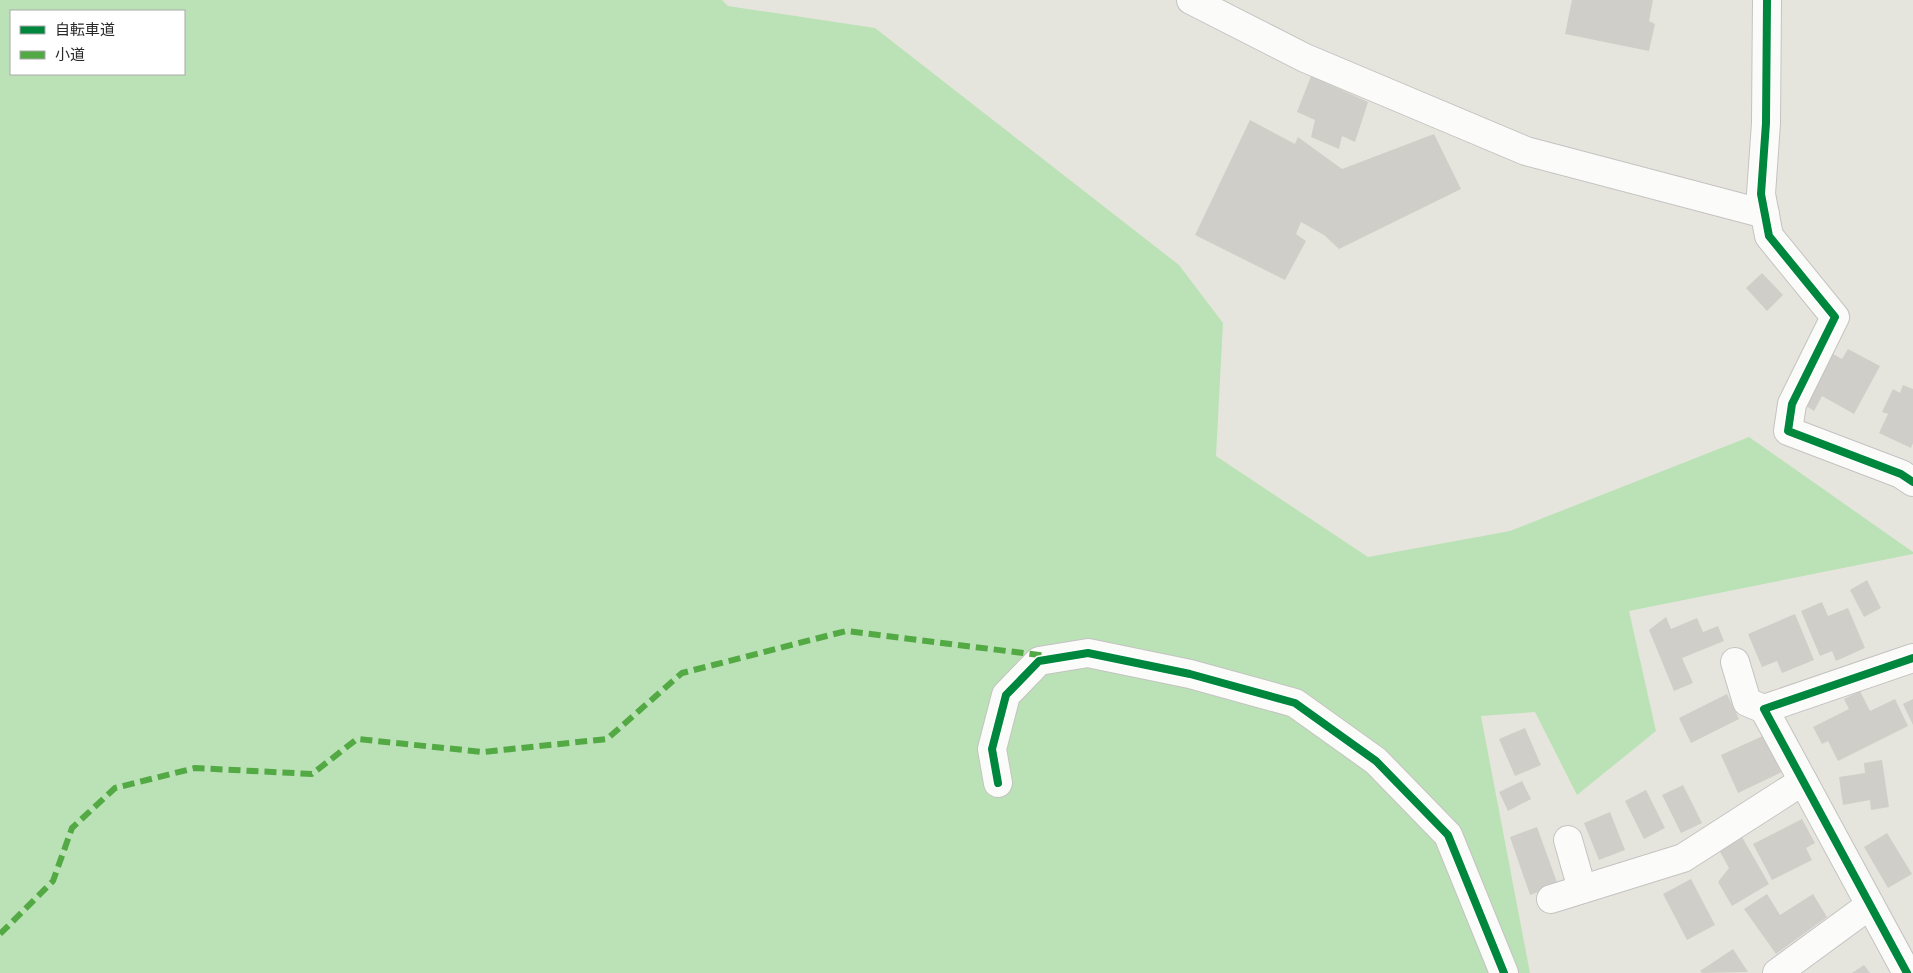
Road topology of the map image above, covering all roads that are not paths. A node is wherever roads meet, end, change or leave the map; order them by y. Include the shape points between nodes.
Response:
1 (1192, 0) edge
2 (1767, 0) edge
3 (1765, 214) junction
4 (1913, 482) edge
5 (1913, 658) edge
6 (1735, 662) dead end
7 (1764, 709) junction
8 (1803, 781) junction
9 (998, 783) dead end
10 (1568, 840) dead end
11 (1582, 889) junction
12 (1550, 899) dead end
13 (1870, 905) junction
14 (1504, 973) edge
15 (1777, 973) edge
16 (1907, 973) edge

1 - 3 street via 1305,58 1526,151
2 - 3 street via 1762,194
3 - 4 street via 1769,236 1835,317 1792,404 1788,431 1901,474
5 - 7 street
6 - 7 street via 1748,702
7 - 8 street
8 - 11 street via 1683,858
8 - 13 street
9 - 14 street via 992,749 1006,695 1039,661 1088,653 1190,674 1295,703 1376,761 1448,835
10 - 11 street
11 - 12 street
13 - 15 street
13 - 16 street

